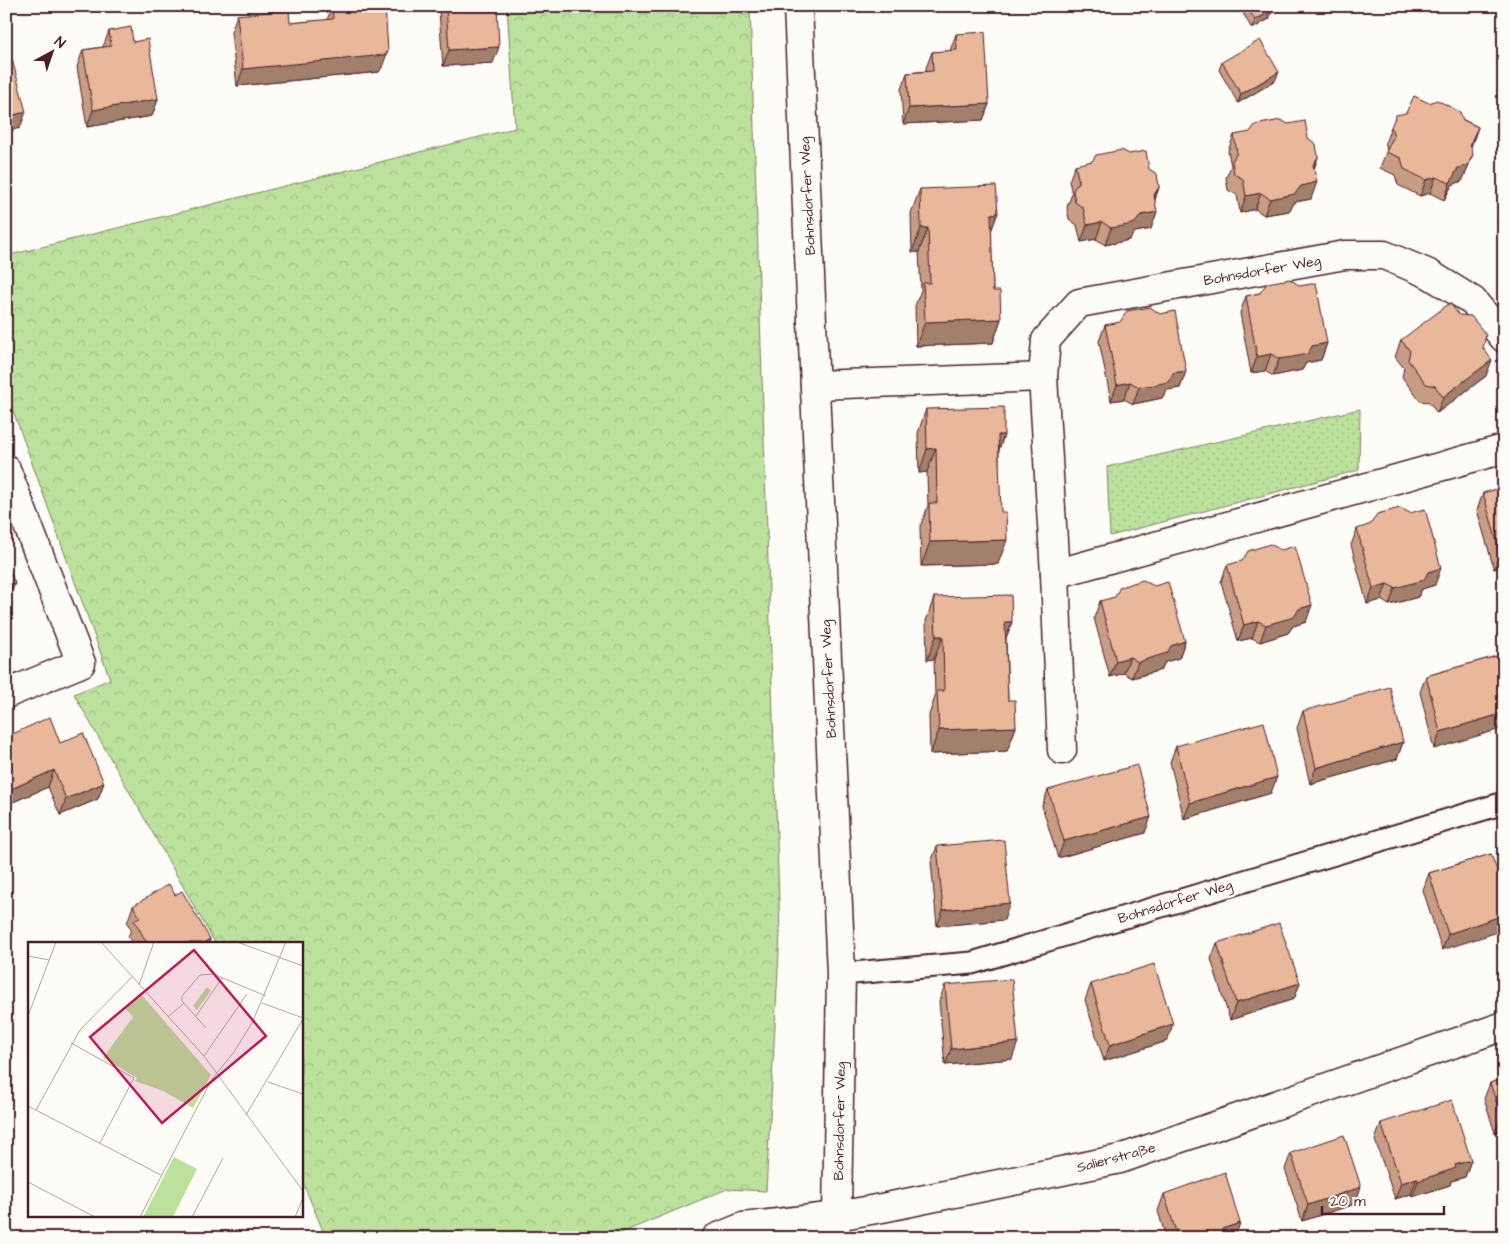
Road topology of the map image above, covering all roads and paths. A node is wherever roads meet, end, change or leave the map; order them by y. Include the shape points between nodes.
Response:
1 (798, 6) edge
2 (1504, 338) edge
3 (1043, 377) junction
4 (815, 385) junction
5 (1504, 449) edge
6 (6, 469) edge
7 (1055, 574) junction
8 (6, 694) edge
9 (1062, 750) dead end
10 (1504, 803) edge
11 (841, 974) junction
12 (1504, 1026) edge
13 (836, 1227) edge
14 (716, 1238) edge

1 - 4 street, Bohnsdorfer Weg
2 - 3 street, Bohnsdorfer Weg via 1473,301 1429,274 1384,255 1345,255 1079,303 1046,340
3 - 4 street
3 - 7 street, Bohnsdorfer Weg
4 - 11 street, Bohnsdorfer Weg
5 - 7 street
6 - 8 street via 81,663
7 - 9 street, Bohnsdorfer Weg
10 - 11 lane, Bohnsdorfer Weg via 972,963
11 - 13 street, Bohnsdorfer Weg
12 - 13 street, Salierstraße via 1120,1159
13 - 14 street, Salierstraße via 743,1227

